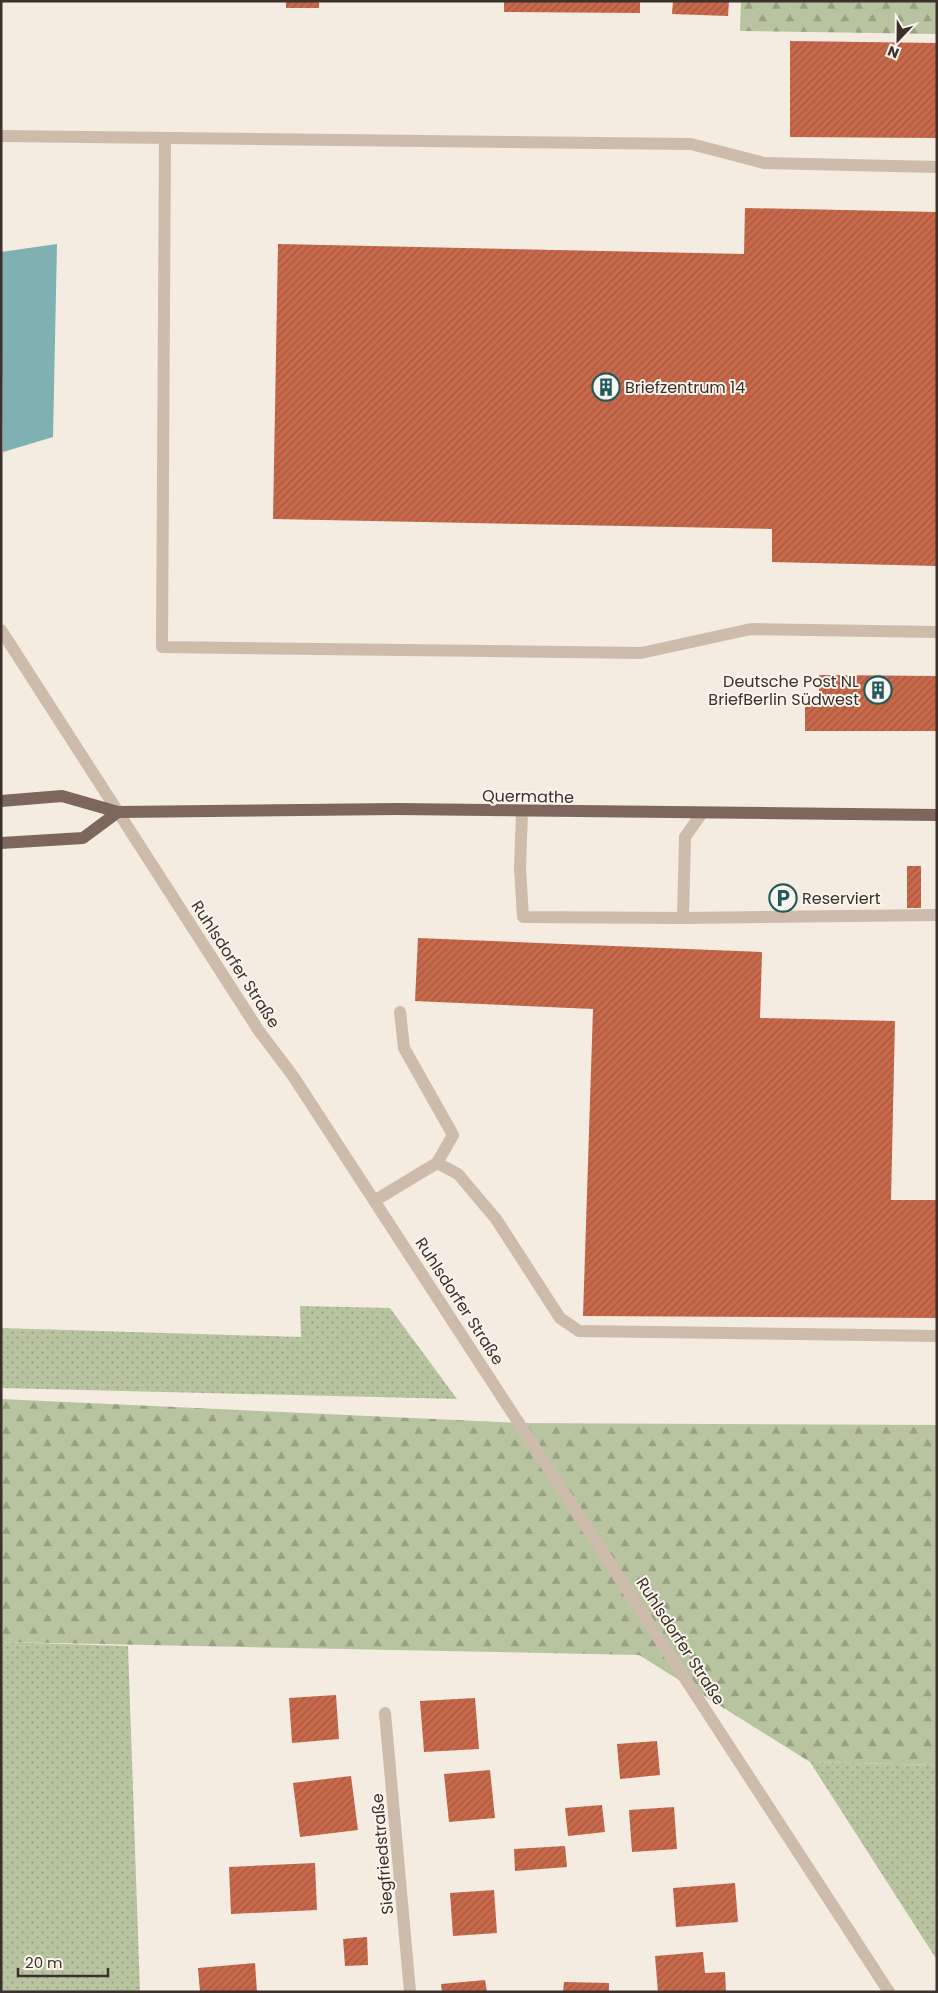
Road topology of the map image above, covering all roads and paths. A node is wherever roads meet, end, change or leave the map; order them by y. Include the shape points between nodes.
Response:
1 (1, 136) edge
2 (165, 138) junction
3 (937, 167) edge
4 (1, 630) edge
5 (937, 632) edge
6 (1, 801) edge
7 (118, 812) junction
8 (522, 812) junction
9 (702, 813) junction
10 (937, 816) edge
11 (1, 843) edge
12 (937, 915) edge
13 (683, 918) junction
14 (400, 1012) dead end
15 (437, 1163) junction
16 (374, 1201) junction
17 (937, 1336) edge
18 (386, 1713) dead end
19 (410, 1992) edge
20 (889, 1992) edge

1 - 2 street
2 - 3 street via 691,144 764,163
2 - 5 street via 162,647 642,654 751,629
4 - 7 street, Ruhlsdorfer Straße
6 - 7 main road, Quermathe via 62,796
7 - 8 main road, Quermathe
7 - 11 main road via 83,838
7 - 16 street, Ruhlsdorfer Straße via 259,1031 293,1076
8 - 9 main road, Quermathe
8 - 13 street via 522,917
9 - 10 main road, Quermathe
9 - 13 street via 685,837
12 - 13 street
14 - 15 street via 404,1048 453,1135
15 - 16 street
15 - 17 street via 458,1174 496,1219 560,1318 579,1331
16 - 20 street, Ruhlsdorfer Straße
18 - 19 street, Siegfriedstraße

